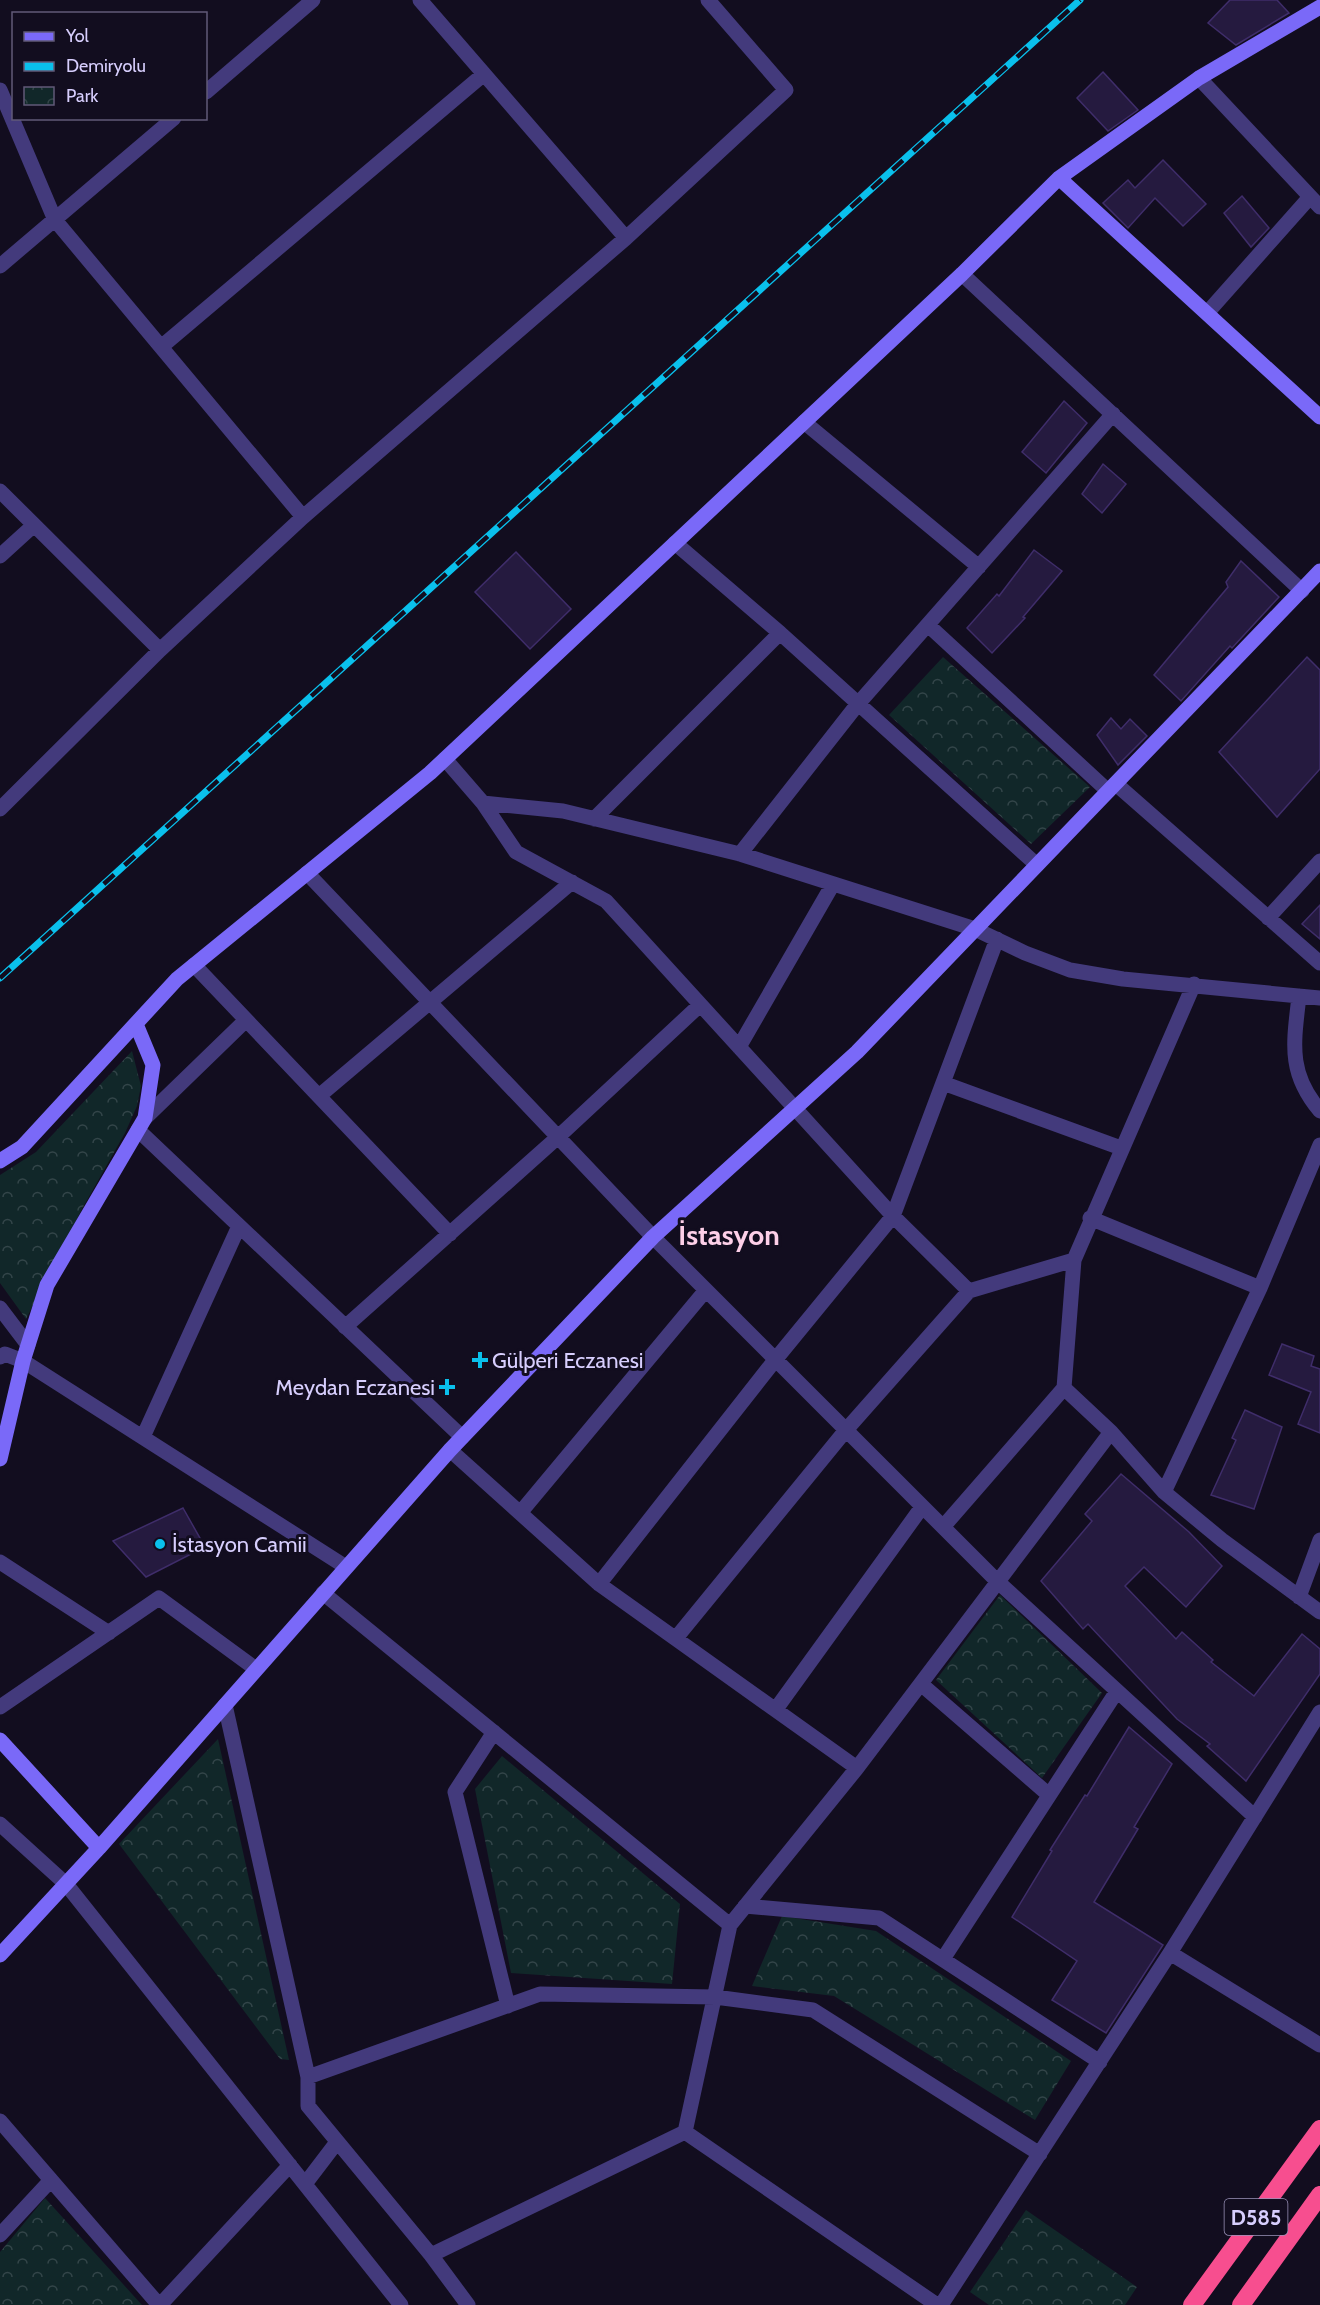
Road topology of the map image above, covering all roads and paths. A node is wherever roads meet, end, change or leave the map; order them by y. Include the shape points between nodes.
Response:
1 (313, 0) edge
2 (420, 0) edge
3 (708, 0) edge
4 (1320, 7) edge
5 (484, 74) junction
6 (1199, 78) junction
7 (0, 90) edge
8 (207, 91) edge
9 (12, 118) edge
10 (13, 120) edge
11 (172, 120) edge
12 (1059, 178) junction
13 (1315, 202) edge
14 (55, 220) junction
15 (626, 238) junction
16 (0, 266) edge
17 (962, 274) junction
18 (1207, 313) junction
19 (161, 347) junction
20 (1113, 414) junction
21 (1320, 417) edge
22 (804, 422) junction
23 (0, 491) edge
24 (303, 517) junction
25 (34, 525) junction
26 (675, 543) junction
27 (0, 556) edge
28 (979, 567) junction
29 (1320, 571) edge
30 (1302, 591) junction
31 (928, 625) junction
32 (780, 633) junction
33 (160, 650) junction
34 (857, 705) junction
35 (445, 759) junction
36 (1112, 788) junction
37 (3, 799) edge
38 (483, 803) junction
39 (594, 819) junction
40 (740, 854) junction
41 (1320, 861) edge
42 (1037, 865) junction
43 (307, 873) junction
44 (572, 882) junction
45 (833, 884) junction
46 (1268, 918) junction
47 (975, 929) junction
48 (997, 939) junction
49 (1320, 963) edge
50 (194, 965) junction
51 (1194, 984) junction
52 (1299, 996) junction
53 (1320, 998) edge
54 (430, 1002) junction
55 (700, 1005) junction
56 (246, 1020) junction
57 (136, 1024) junction
58 (739, 1047) junction
59 (943, 1083) junction
60 (319, 1096) junction
61 (793, 1107) junction
62 (1320, 1111) edge
63 (142, 1124) junction
64 (558, 1137) junction
65 (1320, 1145) edge
66 (1121, 1149) junction
67 (0, 1161) edge
68 (893, 1216) junction
69 (1090, 1218) junction
70 (239, 1226) junction
71 (450, 1234) junction
72 (653, 1237) junction
73 (1074, 1260) junction
74 (1260, 1288) junction
75 (706, 1290) junction
76 (969, 1291) junction
77 (0, 1308) edge
78 (345, 1327) junction
79 (28, 1345) junction
80 (0, 1357) edge
81 (775, 1360) junction
82 (23, 1361) junction
83 (1064, 1388) junction
84 (846, 1430) junction
85 (1111, 1432) junction
86 (144, 1437) junction
87 (462, 1437) junction
88 (450, 1450) junction
89 (0, 1459) edge
90 (1164, 1492) junction
91 (922, 1507) junction
92 (520, 1513) junction
93 (943, 1527) junction
94 (1320, 1540) edge
95 (0, 1562) edge
96 (346, 1567) junction
97 (997, 1581) junction
98 (599, 1584) junction
99 (323, 1593) junction
100 (1299, 1597) junction
101 (1320, 1612) edge
102 (109, 1632) junction
103 (676, 1638) junction
104 (256, 1669) junction
105 (921, 1684) junction
106 (1117, 1691) junction
107 (225, 1705) junction
108 (0, 1707) edge
109 (776, 1709) junction
110 (1320, 1712) edge
111 (494, 1732) junction
112 (0, 1740) edge
113 (857, 1768) junction
114 (1049, 1795) junction
115 (1255, 1817) junction
116 (0, 1824) edge
117 (99, 1848) junction
118 (66, 1884) junction
119 (745, 1906) junction
120 (730, 1924) junction
121 (1170, 1953) junction
122 (0, 1955) edge
123 (943, 1959) junction
124 (715, 1997) junction
125 (508, 2006) junction
126 (1320, 2045) edge
127 (1100, 2061) junction
128 (308, 2077) junction
129 (0, 2121) edge
130 (1320, 2129) edge
131 (685, 2132) junction
132 (337, 2142) junction
133 (1040, 2154) junction
134 (290, 2165) junction
135 (51, 2180) junction
136 (306, 2184) junction
137 (1320, 2195) edge
138 (0, 2235) edge
139 (431, 2255) junction
140 (1259, 2279) junction
141 (160, 2305) edge
142 (401, 2305) edge
143 (468, 2305) edge
144 (939, 2305) edge
145 (1192, 2305) edge
146 (1240, 2305) edge
147 (1251, 2305) edge

1 - 8 street
2 - 5 street
3 - 15 street via 786,90
4 - 6 street
5 - 15 street
5 - 19 street
6 - 12 street
6 - 13 street
7 - 9 street
10 - 14 street
11 - 14 street
12 - 17 street
12 - 18 street
13 - 18 street
14 - 16 street
14 - 19 street
15 - 24 street
17 - 20 street
17 - 22 street
18 - 21 street
19 - 24 street
20 - 28 street
20 - 30 street
22 - 26 street
22 - 28 street
23 - 25 street
24 - 33 street
25 - 27 street
25 - 33 street
26 - 32 street
26 - 35 street
28 - 31 street
29 - 30 street
30 - 36 street
31 - 34 street
31 - 36 street
32 - 34 street
32 - 39 street
33 - 37 street
34 - 40 street
34 - 42 street
35 - 38 street
35 - 43 street
36 - 42 street
36 - 46 street
38 - 39 street via 562,811
38 - 44 street via 516,852
39 - 40 street
40 - 45 street
41 - 46 street
42 - 47 street
43 - 50 street
43 - 54 street
44 - 54 street
44 - 55 street via 606,900
45 - 47 street
45 - 58 street
46 - 49 street
47 - 48 street
47 - 61 street via 857,1052
48 - 51 street via 1070,970
48 - 59 street
50 - 56 street
50 - 57 street
51 - 52 street
51 - 66 street
52 - 53 street
52 - 62 street via 1293,1055 1309,1098
54 - 60 street
54 - 64 street
55 - 58 street
55 - 64 street
56 - 60 street
56 - 63 street
57 - 63 street via 153,1065
57 - 67 street via 22,1147
58 - 61 street
59 - 66 street
59 - 68 street
60 - 71 street
61 - 68 street
61 - 72 street
63 - 70 street
63 - 79 street via 46,1285
64 - 71 street
64 - 72 street
65 - 74 street
66 - 69 street
68 - 76 street
68 - 81 street
69 - 73 street
69 - 74 street
70 - 78 street
70 - 86 street
71 - 78 street
72 - 75 street
72 - 87 street
73 - 76 street
73 - 83 street
74 - 90 street
75 - 81 street
75 - 92 street
76 - 84 street
77 - 79 street
78 - 87 street
79 - 82 street
80 - 82 street via 5,1354
81 - 84 street
81 - 98 street
82 - 86 street
82 - 89 street
83 - 85 street
83 - 93 street
84 - 91 street
84 - 103 street
85 - 90 street
85 - 97 street
86 - 96 street
87 - 88 street
88 - 92 street
88 - 96 street
90 - 100 street
91 - 93 street
91 - 109 street
92 - 98 street
93 - 97 street
94 - 100 street
95 - 102 street
96 - 99 street
97 - 105 street
97 - 106 street
98 - 103 street
99 - 104 street
99 - 111 street
100 - 101 street
102 - 104 street via 159,1598
102 - 108 street
103 - 109 street
104 - 107 street
105 - 113 street
105 - 114 street
106 - 114 street
106 - 115 street
107 - 117 street
107 - 128 street
109 - 113 street
110 - 115 street
111 - 120 street
111 - 125 street via 455,1792
112 - 117 street
113 - 119 street
114 - 123 street
115 - 121 street
116 - 118 street
117 - 118 street
118 - 122 street
118 - 134 street
119 - 120 street
119 - 123 street via 879,1918
120 - 124 street
121 - 126 street
121 - 127 street
123 - 127 street
124 - 125 street via 540,1995
124 - 131 street
124 - 133 street via 813,2010
125 - 128 street
127 - 133 street
128 - 132 street via 308,2106
129 - 135 street
130 - 145 highway, D585
131 - 139 street
131 - 144 street
132 - 136 street
132 - 139 street
133 - 144 street
134 - 136 street
134 - 141 street
135 - 138 street
135 - 141 street
136 - 142 street
137 - 140 highway, D585
139 - 143 street
140 - 146 highway, D585
140 - 147 highway, D585

